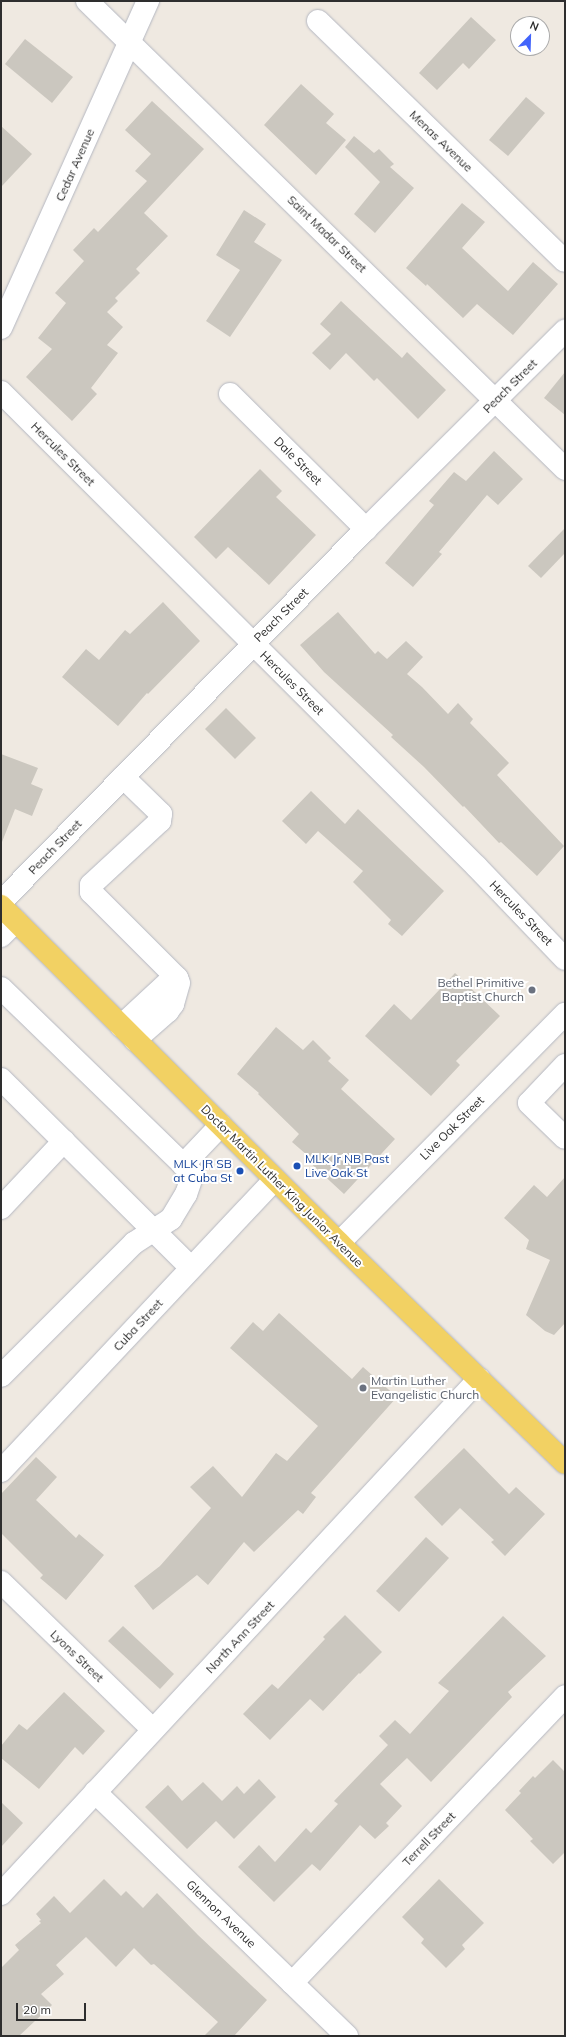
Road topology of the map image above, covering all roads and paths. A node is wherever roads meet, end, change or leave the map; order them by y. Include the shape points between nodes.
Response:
1 (87, 1) edge
2 (148, 1) edge
3 (318, 21) dead end
4 (130, 42) junction
5 (565, 261) edge
6 (1, 328) edge
7 (565, 331) edge
8 (1, 392) edge
9 (230, 394) dead end
10 (496, 400) junction
11 (565, 469) edge
12 (366, 529) junction
13 (252, 644) junction
14 (123, 777) junction
15 (1, 902) edge
16 (6, 921) edge
17 (565, 959) edge
18 (1, 988) edge
19 (565, 1014) edge
20 (128, 1033) junction
21 (565, 1065) edge
22 (1, 1079) edge
23 (221, 1125) junction
24 (565, 1138) edge
25 (64, 1141) junction
26 (183, 1165) junction
27 (274, 1179) junction
28 (1, 1208) edge
29 (155, 1230) junction
30 (339, 1243) junction
31 (191, 1268) junction
32 (1, 1376) edge
33 (478, 1379) junction
34 (565, 1463) edge
35 (1, 1471) edge
36 (1, 1582) edge
37 (565, 1696) edge
38 (153, 1730) junction
39 (95, 1792) junction
40 (1, 1894) edge
41 (292, 1983) junction
42 (347, 2036) edge

1 - 4 street, Saint Madar Street
2 - 4 street, Cedar Avenue
3 - 5 street, Menas Avenue
4 - 6 street, Cedar Avenue
4 - 10 street, Saint Madar Street
7 - 10 street, Peach Street
8 - 13 street, Hercules Street
9 - 12 street, Dale Street
10 - 11 street, Saint Madar Street
10 - 12 street, Peach Street
12 - 13 street, Peach Street
13 - 14 street, Peach Street
13 - 17 street, Hercules Street via 477,867
14 - 15 street, Peach Street
14 - 20 street via 161,814 160,821 91,885 91,892 177,978 179,983 174,1004
16 - 20 main road, Doctor Martin Luther King Junior Avenue
18 - 26 street
19 - 30 street, Live Oak Street
20 - 23 main road, Doctor Martin Luther King Junior Avenue
21 - 24 street via 529,1103
22 - 25 street
23 - 26 street
23 - 27 main road, Doctor Martin Luther King Junior Avenue
25 - 28 street
25 - 29 street
26 - 29 street via 193,1174 186,1194 171,1219
27 - 30 main road, Doctor Martin Luther King Junior Avenue
27 - 31 street, Cuba Street
29 - 31 street
29 - 32 street via 134,1244
30 - 33 main road, Doctor Martin Luther King Junior Avenue
31 - 35 street, Cuba Street
33 - 34 main road, Doctor Martin Luther King Junior Avenue
33 - 38 street, North Ann Street
36 - 38 street, Lyons Street
37 - 41 street, Terrell Street
38 - 39 street, North Ann Street
39 - 40 street, North Ann Street
39 - 41 street, Glennon Avenue
41 - 42 street, Glennon Avenue

